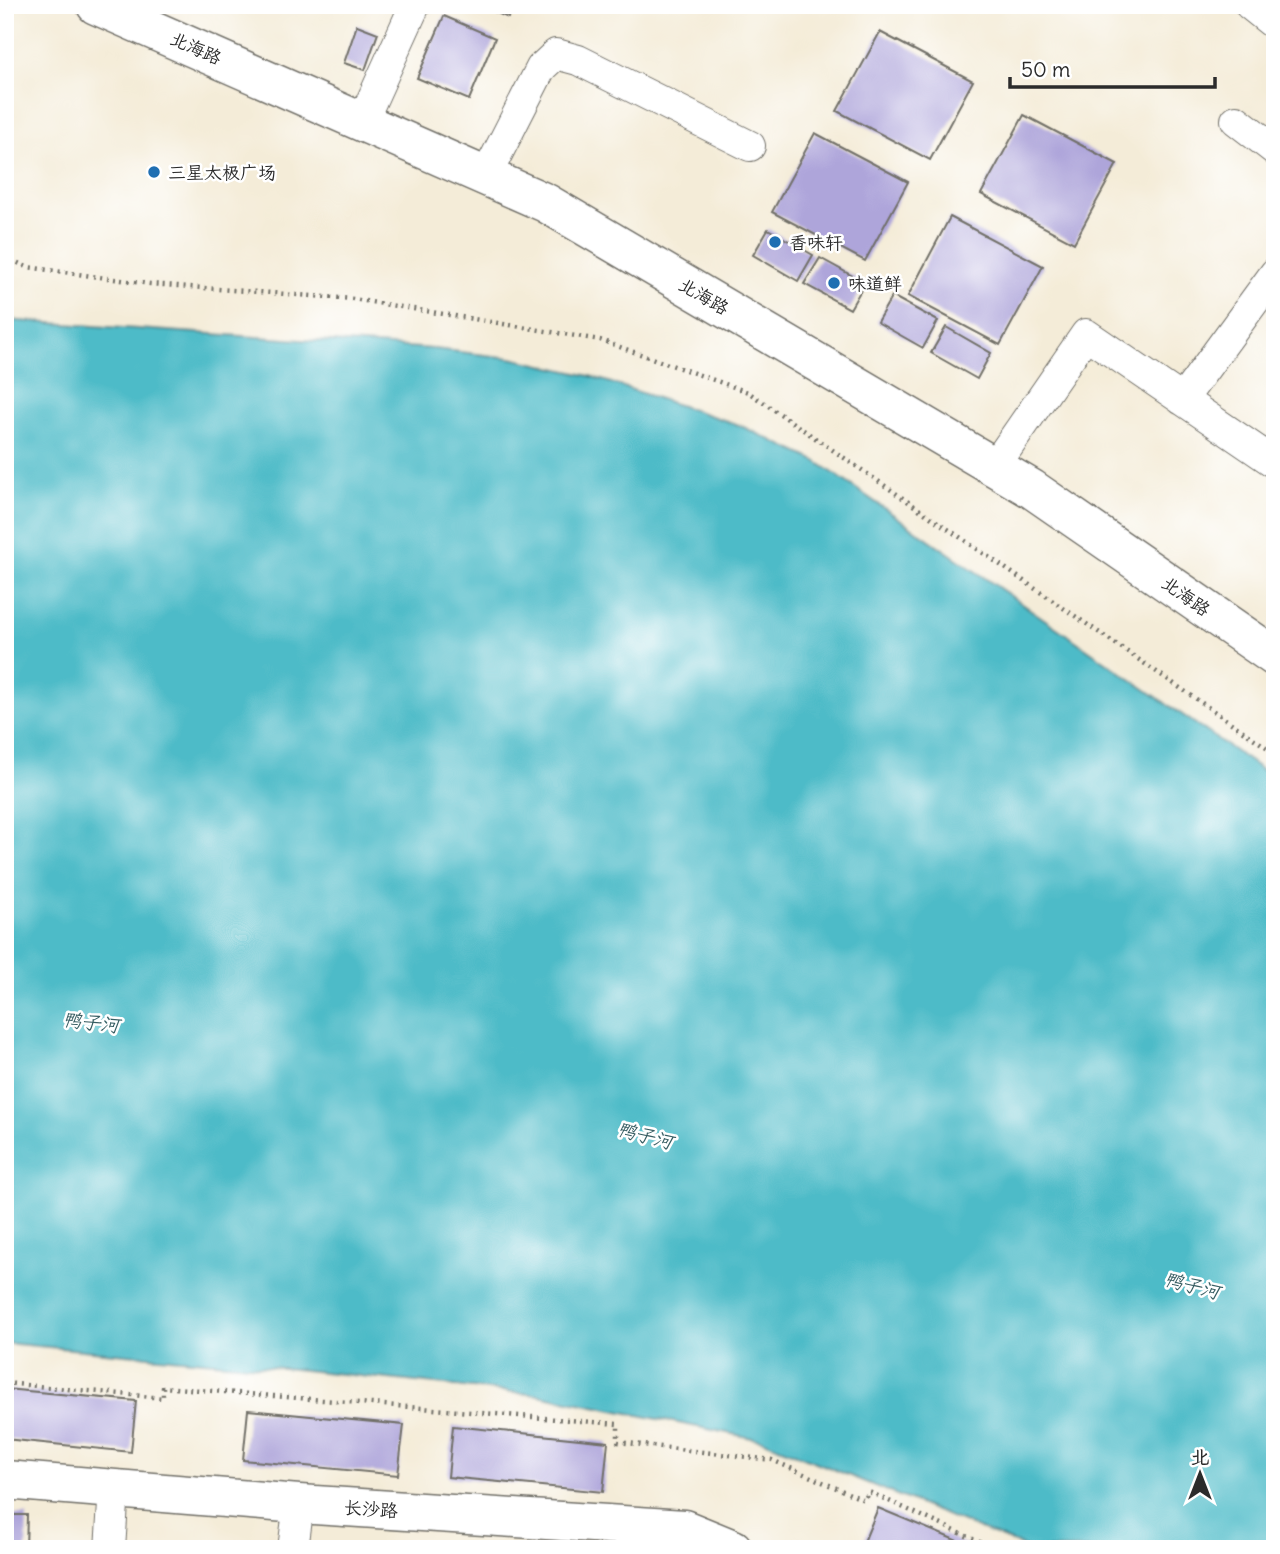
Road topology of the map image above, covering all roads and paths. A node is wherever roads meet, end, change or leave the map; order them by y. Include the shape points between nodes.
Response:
1 (96, 5) edge
2 (415, 5) edge
3 (1250, 5) edge
4 (154, 16) edge
5 (1275, 24) edge
6 (1236, 120) dead end
7 (362, 122) junction
8 (750, 146) dead end
9 (1275, 150) edge
10 (486, 177) junction
11 (5, 257) edge
12 (1275, 273) edge
13 (1182, 400) junction
14 (1275, 463) edge
15 (994, 467) junction
16 (1275, 657) edge
17 (1275, 753) edge
18 (5, 1382) edge
19 (5, 1480) edge
20 (114, 1489) junction
21 (299, 1504) junction
22 (683, 1539) edge
23 (110, 1549) edge
24 (293, 1549) edge
25 (733, 1549) edge
26 (995, 1549) edge

1 - 4 main road, 北海路
2 - 7 street
3 - 5 street
4 - 7 main road, 北海路
6 - 9 street
7 - 10 main road, 北海路
8 - 10 street via 578,60 556,54 541,68
10 - 15 main road, 北海路 via 546,203
11 - 17 path via 27,267 150,284 353,299 600,340 748,391
12 - 13 street
13 - 14 street
13 - 15 street via 1086,334
15 - 16 main road, 北海路
18 - 26 path via 163,1398 163,1387 618,1424 618,1442 772,1460 864,1500 869,1492
19 - 20 main road, 长沙路
20 - 21 main road, 长沙路
20 - 23 street
21 - 22 main road, 长沙路
21 - 24 street
22 - 25 main road, 长沙路

